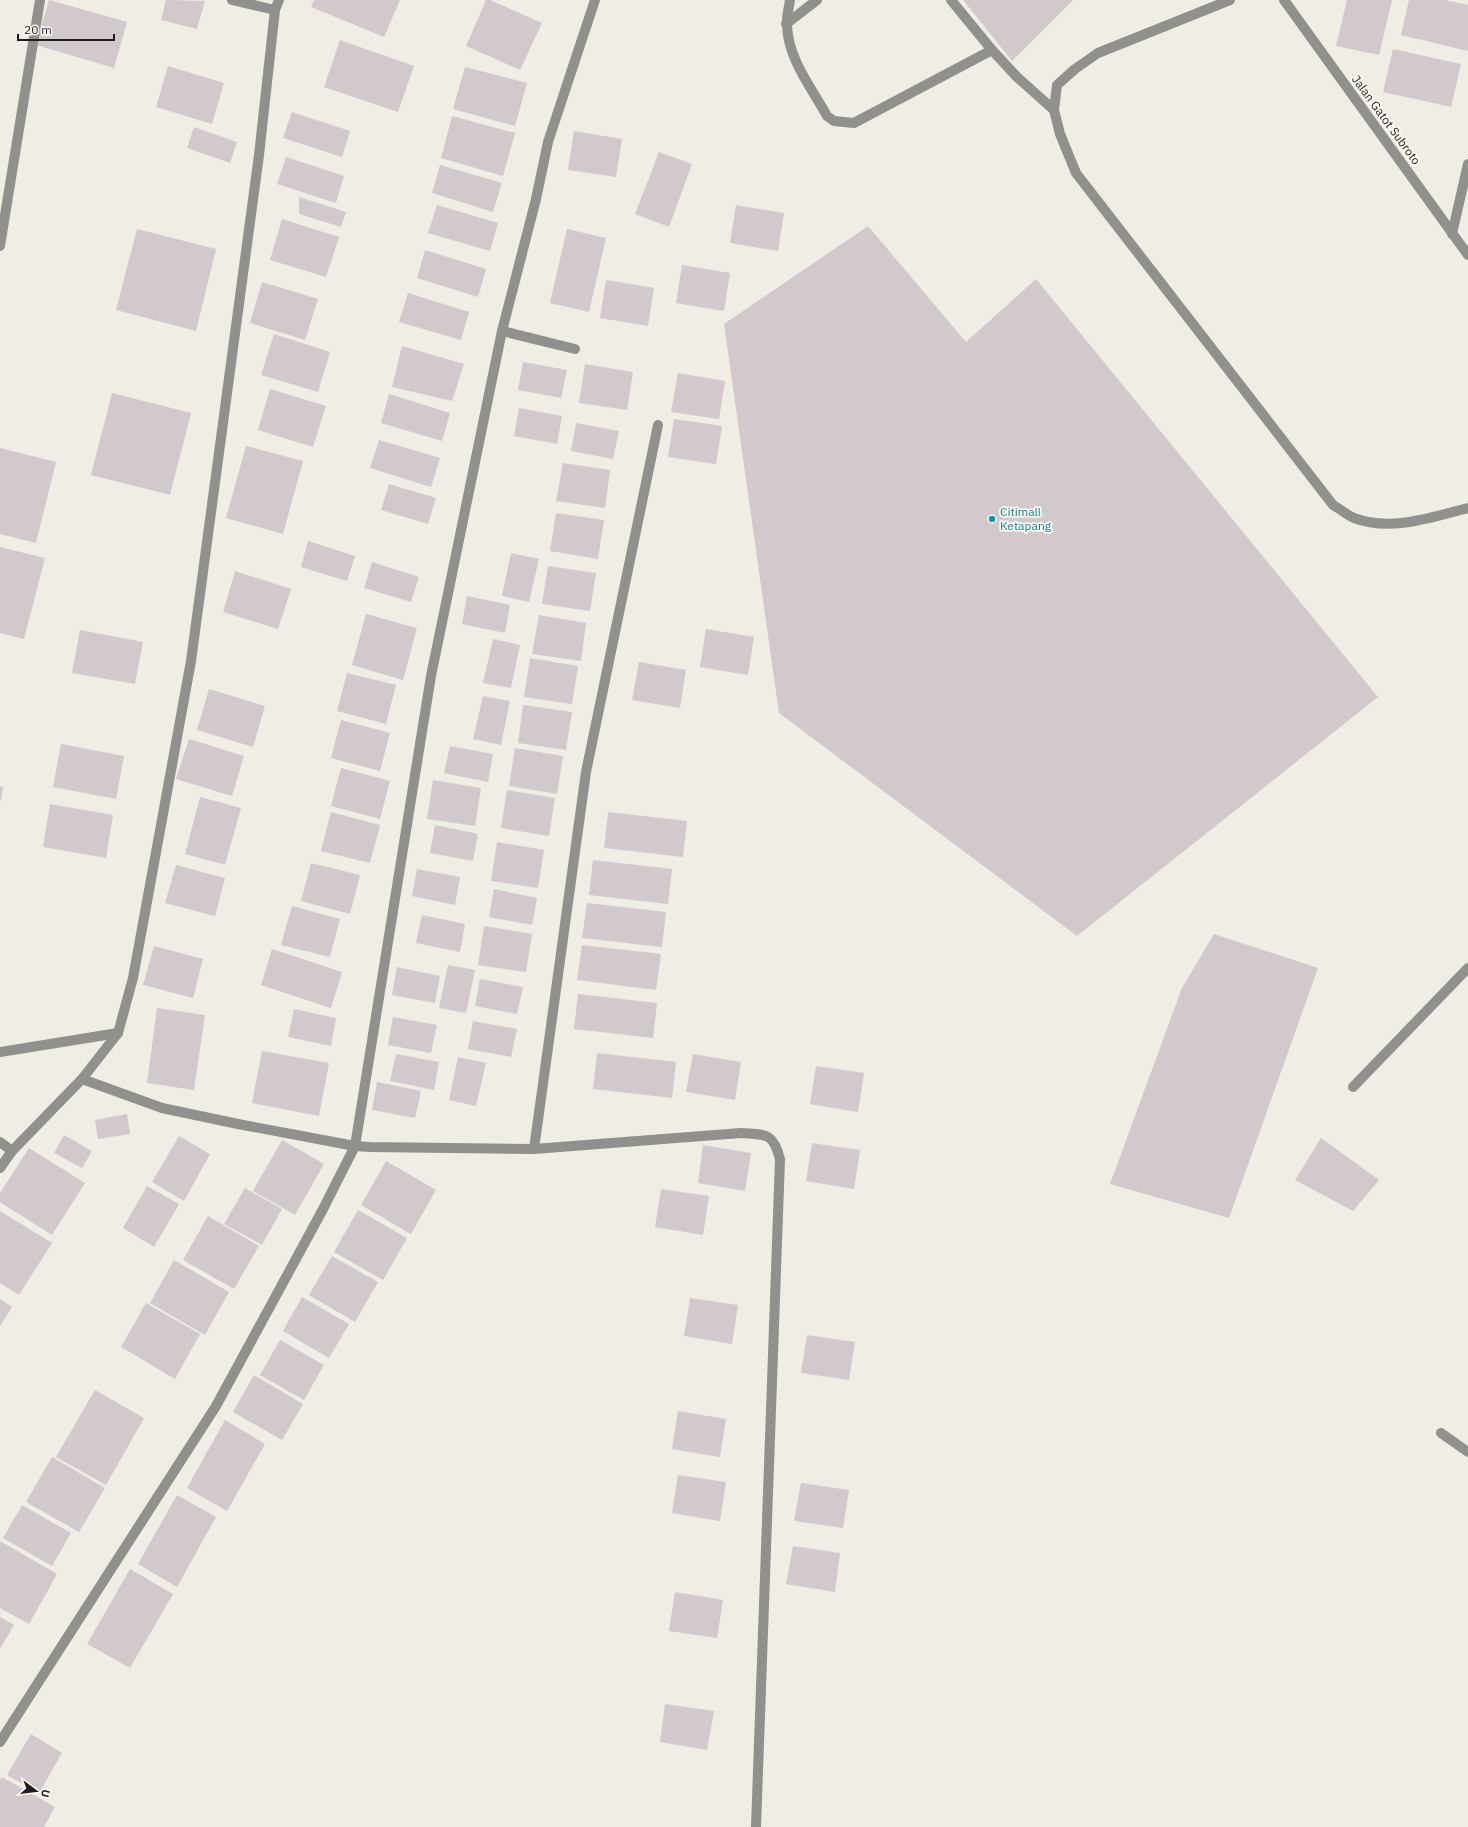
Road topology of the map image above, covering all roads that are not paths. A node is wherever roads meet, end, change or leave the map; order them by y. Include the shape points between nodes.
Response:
1 (40, 0) edge
2 (232, 0) edge
3 (279, 0) edge
4 (595, 0) edge
5 (790, 0) edge
6 (817, 0) edge
7 (951, 0) edge
8 (1230, 0) edge
9 (1284, 0) edge
10 (275, 10) junction
11 (786, 24) junction
12 (992, 50) junction
13 (1054, 110) junction
14 (1468, 164) edge
15 (1452, 234) junction
16 (0, 246) edge
17 (1468, 255) edge
18 (502, 331) junction
19 (574, 349) dead end
20 (658, 425) dead end
21 (1468, 508) edge
22 (1468, 968) edge
23 (118, 1033) junction
24 (0, 1052) edge
25 (82, 1079) junction
26 (1353, 1088) dead end
27 (0, 1142) edge
28 (355, 1146) junction
29 (534, 1149) junction
30 (12, 1151) junction
31 (0, 1168) edge
32 (1441, 1433) dead end
33 (1468, 1452) edge
34 (0, 1742) edge
35 (756, 1827) edge

1 - 16 street
2 - 10 street
3 - 10 street
4 - 18 street via 548,142
5 - 11 street
6 - 11 street
7 - 12 street
8 - 13 street via 1098,53 1074,68 1057,85
9 - 15 street, Jalan Gatot Subroto
10 - 23 street via 258,163 191,661 133,978
11 - 12 street via 796,62 827,116 843,123 854,123
12 - 13 street via 1017,78
13 - 21 street via 1060,134 1076,173 1333,505 1354,518 1384,525 1425,519
14 - 15 street
15 - 17 street, Jalan Gatot Subroto
18 - 19 street
18 - 28 street via 431,676
20 - 29 street via 586,772
22 - 26 street
23 - 24 street
23 - 25 street
25 - 28 street via 162,1108
25 - 30 street
27 - 30 street
28 - 29 street
28 - 34 street via 216,1406
29 - 35 street via 741,1133 772,1138 776,1146 780,1159
30 - 31 street
32 - 33 street

